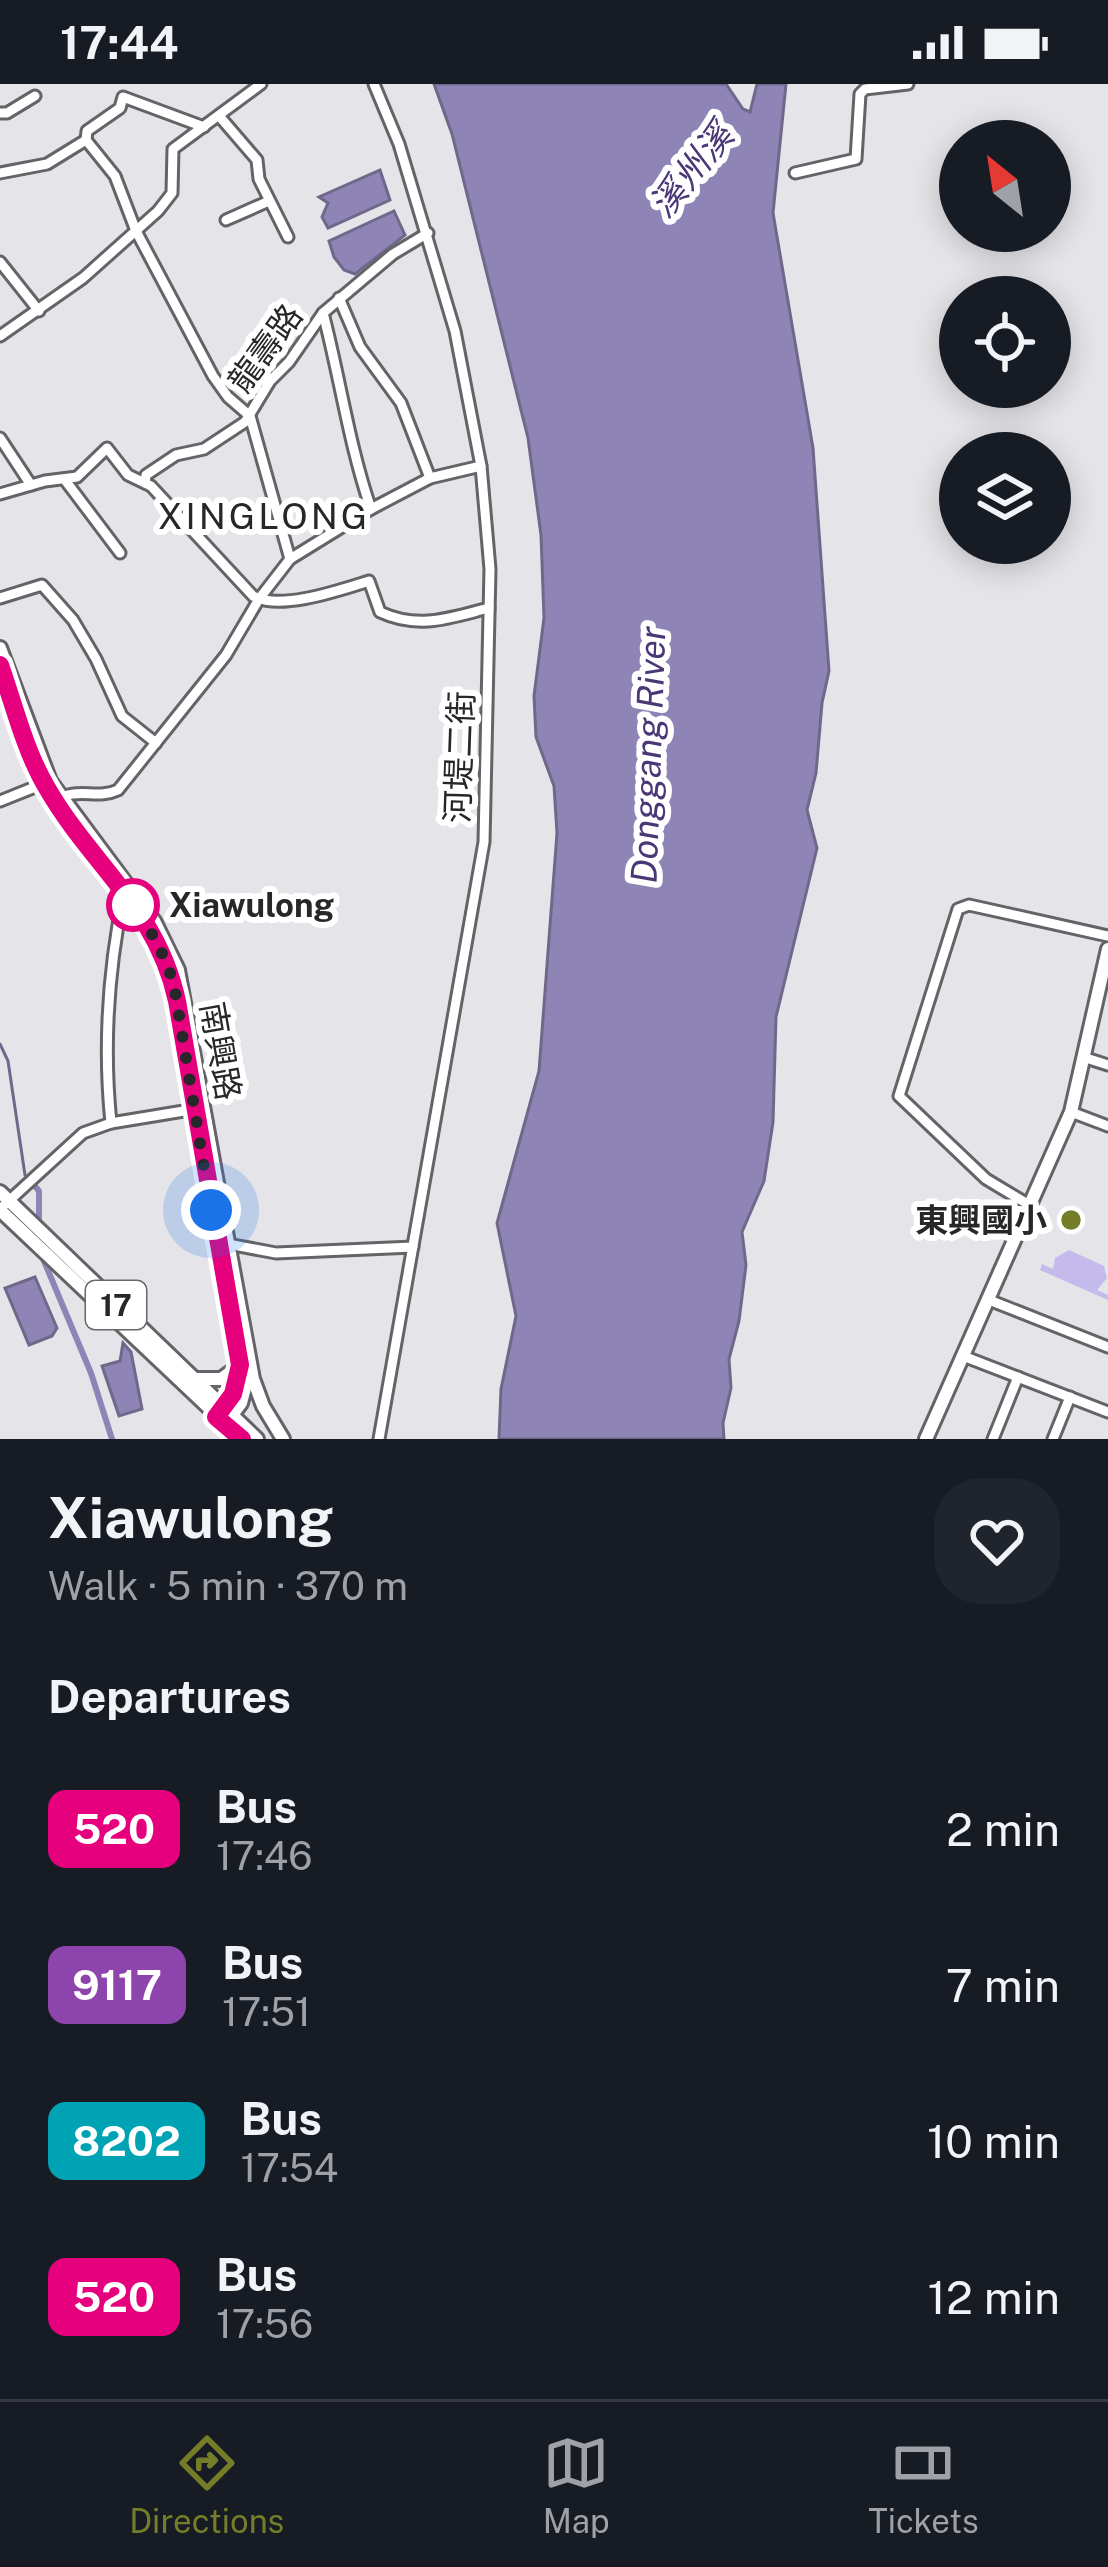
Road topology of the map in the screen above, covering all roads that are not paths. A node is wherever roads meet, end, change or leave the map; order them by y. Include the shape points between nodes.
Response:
1 (261, 84) edge
2 (374, 84) edge
3 (908, 84) edge
4 (35, 97) dead end
5 (0, 113) edge
6 (220, 117) junction
7 (204, 127) junction
8 (86, 140) junction
9 (0, 173) edge
10 (795, 173) dead end
11 (269, 201) junction
12 (226, 220) dead end
13 (136, 231) junction
14 (428, 233) junction
15 (288, 237) dead end
16 (0, 262) edge
17 (339, 298) junction
18 (39, 311) junction
19 (323, 313) junction
20 (0, 336) edge
21 (250, 416) junction
22 (0, 438) edge
23 (481, 466) junction
24 (430, 478) junction
25 (65, 481) junction
26 (145, 483) junction
27 (31, 485) junction
28 (0, 494) edge
29 (371, 509) junction
30 (120, 553) dead end
31 (290, 559) junction
32 (0, 598) edge
33 (259, 599) junction
34 (489, 608) junction
35 (0, 648) edge
36 (0, 665) edge
37 (156, 743) junction
38 (47, 782) junction
39 (57, 799) junction
40 (0, 800) edge
41 (126, 891) junction
42 (1108, 936) edge
43 (1108, 950) edge
44 (1085, 1058) junction
45 (1108, 1065) edge
46 (199, 1108) junction
47 (1071, 1112) junction
48 (110, 1123) junction
49 (1108, 1126) edge
50 (2, 1203) edge
51 (1031, 1207) junction
52 (221, 1243) junction
53 (413, 1247) junction
54 (989, 1300) junction
55 (1108, 1347) edge
56 (963, 1356) junction
57 (246, 1366) junction
58 (1018, 1377) junction
59 (193, 1379) junction
60 (1070, 1397) junction
61 (1108, 1412) edge
62 (224, 1417) junction
63 (242, 1439) edge
64 (257, 1439) edge
65 (283, 1439) edge
66 (380, 1439) edge
67 (926, 1439) edge
68 (993, 1439) edge
69 (1053, 1439) edge

1 - 6 street
2 - 14 street, 河堤二街
3 - 10 street via 860,94 856,159
4 - 5 street
6 - 7 street
6 - 11 street via 256,160
7 - 8 street via 123,97
7 - 13 street via 173,149 172,193
8 - 9 street via 47,164
8 - 13 street via 115,176
11 - 12 street
11 - 15 street
13 - 18 street
13 - 21 street via 221,390
14 - 17 street, 龍壽路
14 - 23 street, 河堤二街
16 - 18 street
17 - 19 street, 龍壽路
17 - 24 street via 360,347 401,404
18 - 20 street
19 - 21 street, 龍壽路
19 - 29 street
21 - 26 street, 龍壽路 via 204,449 176,455
21 - 31 street
22 - 27 street
23 - 24 street
23 - 34 street, 河堤二街
24 - 29 street
25 - 26 street via 107,448
25 - 27 street
25 - 30 street
26 - 33 street
27 - 28 street
29 - 31 street
31 - 33 street
32 - 37 street via 42,585 73,620 122,716
33 - 34 street via 370,581 380,612 405,622
33 - 37 street
34 - 53 street, 河堤二街 via 484,842
35 - 38 main road, 南興路
36 - 38 main road, 南興路
37 - 39 street via 118,790
38 - 39 main road, 南興路
38 - 40 street
39 - 41 main road, 南興路
41 - 46 main road, 南興路 via 154,921 178,970
41 - 48 street via 106,1018
42 - 51 street via 969,905 958,910 899,1096 986,1179
43 - 44 main road
44 - 45 street
44 - 47 main road
46 - 48 street
46 - 52 main road, 南興路
47 - 49 street
47 - 51 main road
48 - 50 street via 64,1147
50 - 59 main road, 17
50 - 62 main road, 17
51 - 54 main road
52 - 53 street via 276,1253
52 - 57 main road, 南興路
53 - 66 street, 河堤二街
54 - 55 street
54 - 56 main road
56 - 58 street
56 - 67 main road
57 - 59 main road via 221,1379
57 - 62 main road via 241,1403
57 - 65 main road, 南興路
58 - 60 street
58 - 68 street
59 - 62 main road, 17
60 - 61 street
60 - 69 street
62 - 63 main road, 17
62 - 64 main road, 17

